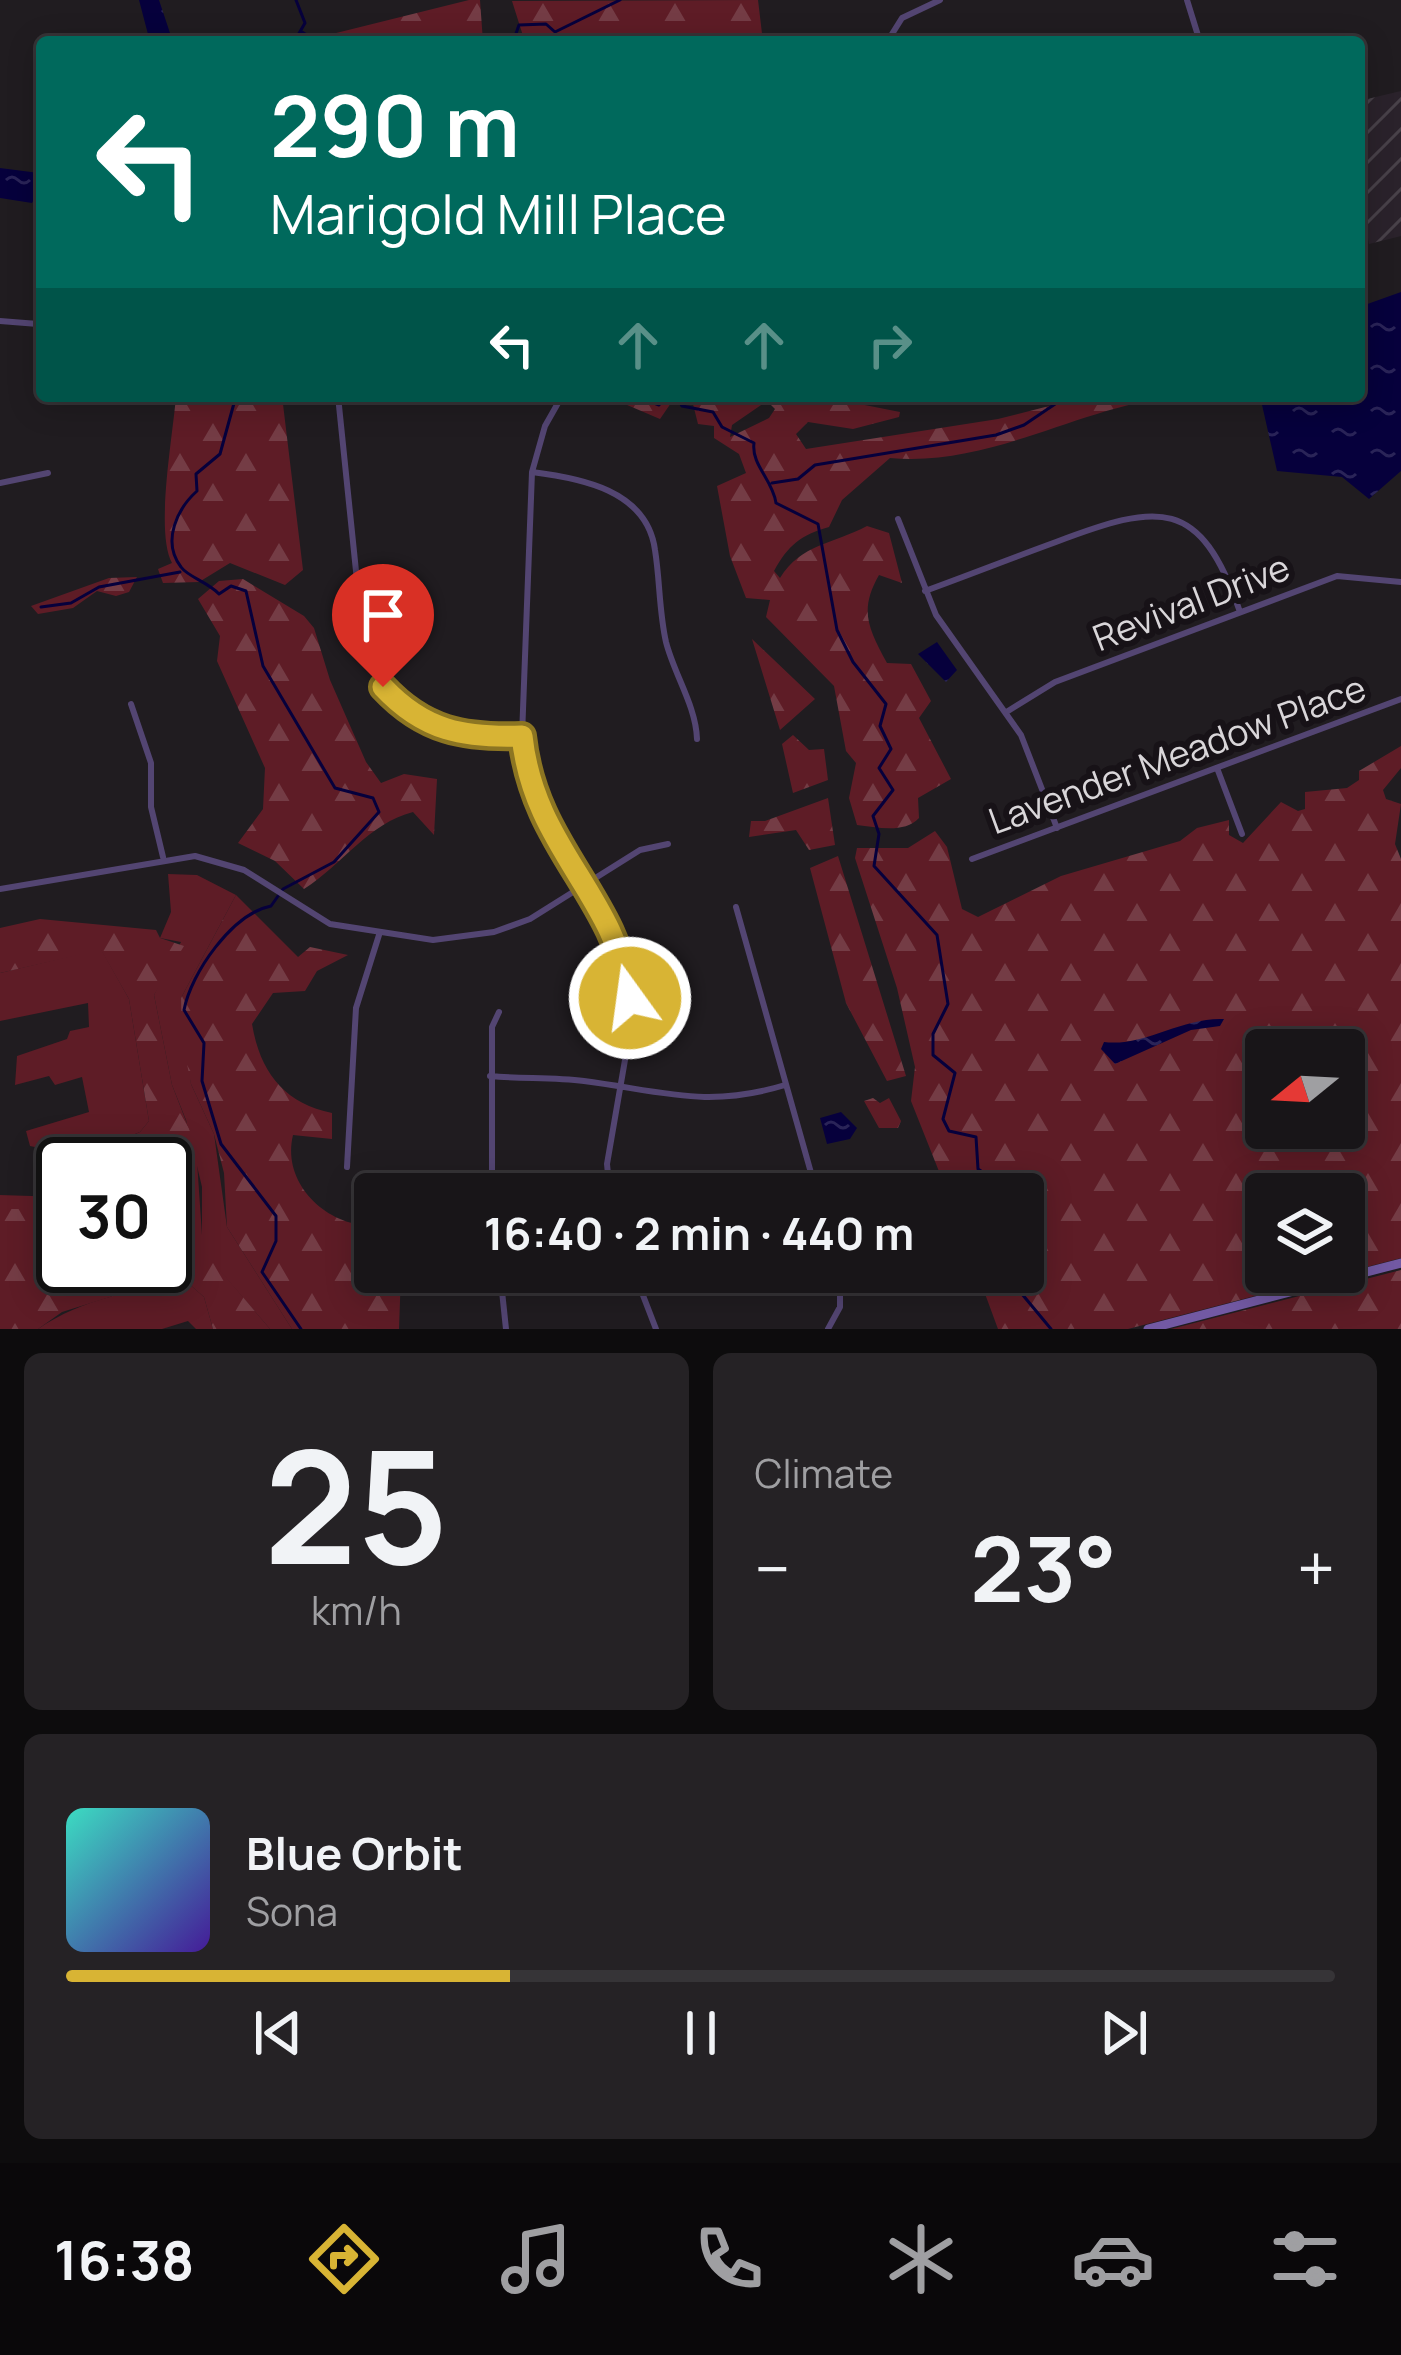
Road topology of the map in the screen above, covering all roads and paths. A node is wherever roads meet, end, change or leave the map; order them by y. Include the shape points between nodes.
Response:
1 (940, 0) edge
2 (1187, 0) edge
3 (891, 36) edge
4 (1198, 36) edge
5 (0, 321) edge
6 (36, 324) edge
7 (339, 402) edge
8 (559, 402) edge
9 (48, 472) dead end
10 (532, 472) junction
11 (0, 483) edge
12 (898, 519) dead end
13 (1401, 582) edge
14 (925, 591) junction
15 (1240, 612) junction
16 (1401, 699) edge
17 (131, 704) dead end
18 (1008, 711) junction
19 (522, 736) junction
20 (697, 739) dead end
21 (1217, 768) junction
22 (1057, 828) junction
23 (1242, 834) dead end
24 (668, 844) dead end
25 (163, 857) junction
26 (972, 859) dead end
27 (585, 887) junction
28 (0, 889) edge
29 (736, 908) dead end
30 (379, 935) junction
31 (499, 1012) dead end
32 (490, 1076) junction
33 (785, 1085) junction
34 (620, 1087) junction
35 (347, 1167) dead end
36 (492, 1173) edge
37 (608, 1173) edge
38 (812, 1173) edge
39 (1401, 1263) edge
40 (502, 1293) edge
41 (642, 1293) edge
42 (839, 1293) edge
43 (506, 1329) edge
44 (656, 1329) edge
45 (828, 1329) edge
46 (1148, 1329) edge

1 - 3 street via 902,18
2 - 4 street
5 - 6 street
7 - 19 street via 363,639 376,676 401,707 435,728
8 - 10 street
9 - 11 street
10 - 19 street
10 - 20 street via 594,483 644,522 655,544 664,635
12 - 14 street
13 - 15 street, Revival Drive via 1343,575
14 - 15 street via 1118,519 1153,515 1209,544
14 - 18 street via 952,642
15 - 18 street, Revival Drive via 1042,688
16 - 21 street, Lavender Meadow Place
17 - 25 street via 151,763
18 - 22 street
19 - 27 street via 538,811
21 - 22 street, Lavender Meadow Place
21 - 23 street
22 - 26 street, Lavender Meadow Place
24 - 27 street via 640,850
25 - 28 street
25 - 30 street via 208,858 330,924
27 - 30 street via 494,932 433,940
27 - 34 street via 612,932 628,984
29 - 33 street
30 - 35 street via 356,1008
31 - 32 street
32 - 34 street
32 - 36 street
33 - 34 street via 696,1101
33 - 38 street
34 - 37 street
39 - 46 main road
40 - 43 street
41 - 44 street
42 - 45 street

